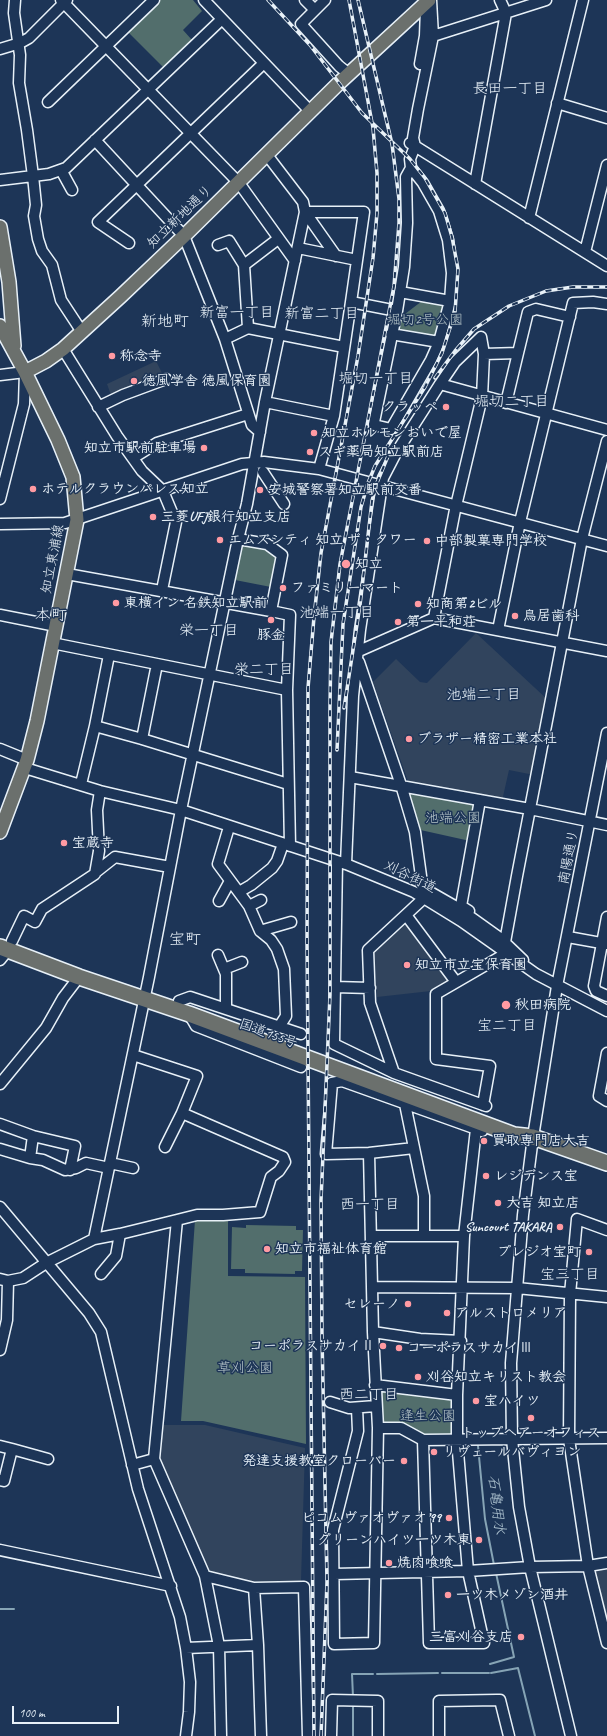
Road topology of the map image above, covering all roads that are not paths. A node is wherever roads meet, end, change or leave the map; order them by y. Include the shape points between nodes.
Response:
1 (15, 0) edge
2 (154, 0) edge
3 (204, 0) edge
4 (305, 0) edge
5 (325, 0) edge
6 (500, 0) edge
7 (546, 0) edge
8 (583, 0) edge
9 (64, 1) edge
10 (426, 2) edge
11 (314, 10) junction
12 (506, 13) junction
13 (222, 19) junction
14 (433, 36) junction
15 (20, 43) junction
16 (105, 47) junction
17 (0, 49) edge
18 (264, 63) junction
19 (349, 74) junction
20 (148, 89) junction
21 (48, 102) dead end
22 (557, 103) junction
23 (310, 111) junction
24 (607, 118) edge
25 (191, 133) junction
26 (95, 140) junction
27 (415, 146) junction
28 (267, 155) junction
29 (607, 165) edge
30 (411, 168) junction
31 (61, 170) junction
32 (33, 176) junction
33 (0, 180) edge
34 (238, 183) junction
35 (475, 184) junction
36 (136, 185) junction
37 (72, 190) dead end
38 (305, 212) junction
39 (529, 218) junction
40 (0, 227) edge
41 (184, 236) junction
42 (278, 239) junction
43 (129, 243) dead end
44 (218, 245) dead end
45 (298, 248) junction
46 (585, 252) junction
47 (336, 256) junction
48 (357, 260) junction
49 (294, 261) junction
50 (244, 265) junction
51 (607, 266) edge
52 (400, 292) junction
53 (450, 301) junction
54 (351, 302) junction
55 (607, 304) edge
56 (397, 311) junction
57 (570, 317) junction
58 (0, 326) edge
59 (248, 328) junction
60 (82, 332) junction
61 (278, 334) junction
62 (391, 334) junction
63 (225, 339) junction
64 (439, 342) junction
65 (344, 347) junction
66 (63, 349) junction
67 (14, 352) junction
68 (518, 353) junction
69 (484, 354) junction
70 (25, 372) junction
71 (0, 375) edge
72 (166, 379) dead end
73 (440, 384) junction
74 (482, 397) junction
75 (265, 402) junction
76 (506, 403) junction
77 (98, 407) junction
78 (546, 413) junction
79 (248, 414) junction
80 (334, 416) junction
81 (607, 430) edge
82 (260, 432) junction
83 (607, 441) edge
84 (133, 458) junction
85 (254, 462) junction
86 (319, 470) junction
87 (263, 472) dead end
88 (382, 486) junction
89 (163, 491) junction
90 (0, 499) edge
91 (284, 504) dead end
92 (456, 506) junction
93 (77, 520) junction
94 (520, 522) junction
95 (0, 524) edge
96 (238, 539) junction
97 (582, 539) junction
98 (607, 546) edge
99 (67, 574) junction
100 (162, 590) junction
101 (225, 602) junction
102 (271, 611) junction
103 (0, 615) edge
104 (434, 618) junction
105 (56, 626) junction
106 (498, 630) junction
107 (562, 642) junction
108 (52, 643) junction
109 (607, 650) edge
110 (109, 654) junction
111 (358, 654) junction
112 (157, 664) junction
113 (210, 675) junction
114 (288, 690) junction
115 (95, 726) junction
116 (607, 733) edge
117 (142, 739) junction
118 (0, 749) edge
119 (194, 756) junction
120 (26, 764) junction
121 (350, 777) junction
122 (81, 784) junction
123 (288, 784) junction
124 (401, 785) junction
125 (100, 791) junction
126 (480, 800) junction
127 (530, 809) junction
128 (181, 810) junction
129 (590, 822) junction
130 (607, 825) edge
131 (229, 827) junction
132 (0, 832) edge
133 (287, 845) junction
134 (342, 862) junction
135 (170, 867) junction
136 (96, 872) junction
137 (230, 881) junction
138 (238, 892) junction
139 (427, 895) junction
140 (261, 900) dead end
141 (219, 901) dead end
142 (249, 906) junction
143 (406, 915) junction
144 (607, 917) edge
145 (291, 922) dead end
146 (260, 931) junction
147 (568, 937) junction
148 (506, 938) junction
149 (604, 944) edge
150 (4, 947) edge
151 (505, 954) junction
152 (218, 955) dead end
153 (242, 962) dead end
154 (224, 969) junction
155 (79, 977) junction
156 (456, 982) junction
157 (558, 983) junction
158 (335, 987) junction
159 (370, 988) junction
160 (145, 994) junction
161 (607, 996) edge
162 (179, 1001) junction
163 (607, 1005) edge
164 (226, 1009) junction
165 (607, 1011) edge
166 (189, 1014) junction
167 (279, 1027) junction
168 (301, 1034) dead end
169 (607, 1053) edge
170 (133, 1055) junction
171 (300, 1067) dead end
172 (394, 1073) junction
173 (0, 1084) edge
174 (607, 1101) edge
175 (405, 1104) junction
176 (182, 1113) junction
177 (0, 1124) edge
178 (476, 1129) junction
179 (514, 1135) junction
180 (33, 1136) junction
181 (533, 1137) junction
182 (165, 1146) dead end
183 (0, 1148) edge
184 (414, 1148) junction
185 (369, 1153) junction
186 (30, 1158) junction
187 (607, 1163) edge
188 (109, 1166) junction
189 (133, 1168) dead end
190 (70, 1170) junction
191 (0, 1207) edge
192 (177, 1220) junction
193 (607, 1230) edge
194 (120, 1234) junction
195 (424, 1235) junction
196 (371, 1236) junction
197 (464, 1236) junction
198 (94, 1239) junction
199 (46, 1263) junction
200 (102, 1274) dead end
201 (4, 1280) edge
202 (372, 1287) junction
203 (462, 1288) junction
204 (517, 1288) junction
205 (570, 1294) junction
206 (607, 1297) edge
207 (373, 1332) junction
208 (461, 1341) junction
209 (0, 1350) edge
210 (375, 1385) junction
211 (457, 1396) junction
212 (330, 1402) dead end
213 (376, 1406) junction
214 (357, 1408) junction
215 (378, 1428) junction
216 (607, 1438) edge
217 (512, 1439) junction
218 (569, 1439) junction
219 (424, 1440) junction
220 (457, 1440) junction
221 (0, 1446) edge
222 (12, 1449) junction
223 (48, 1459) dead end
224 (154, 1459) junction
225 (132, 1465) junction
226 (0, 1480) edge
227 (0, 1550) edge
228 (607, 1563) edge
229 (588, 1566) junction
230 (530, 1567) junction
231 (468, 1571) junction
232 (426, 1572) junction
233 (375, 1573) junction
234 (334, 1574) junction
235 (205, 1576) junction
236 (170, 1586) junction
237 (254, 1588) junction
238 (607, 1643) edge
239 (258, 1645) junction
240 (219, 1646) junction
241 (186, 1648) junction
242 (186, 1736) edge
243 (221, 1736) edge
244 (261, 1736) edge
245 (308, 1736) edge
246 (331, 1736) edge
247 (378, 1736) edge
248 (439, 1736) edge
249 (509, 1736) edge
250 (571, 1736) edge

1 - 15 street via 14,13
2 - 16 street
3 - 13 street
4 - 11 street
5 - 11 street
6 - 12 street
7 - 12 street
8 - 22 street
9 - 15 street via 29,38
9 - 16 street
10 - 14 street
10 - 19 main road, 知立新地通り
10 - 27 street via 425,36 407,140
11 - 19 street via 301,24
12 - 14 street
12 - 35 street
13 - 18 street
13 - 20 street
14 - 27 street via 413,138
15 - 17 street
15 - 32 street via 19,83
16 - 20 street
16 - 21 street
18 - 23 street
18 - 25 street
19 - 23 main road, 知立新地通り
20 - 25 street
20 - 26 street
22 - 24 street
22 - 39 street
23 - 28 main road, 知立新地通り
25 - 34 street
25 - 36 street
26 - 31 street
26 - 36 street
27 - 30 street via 410,158
27 - 35 street
28 - 34 main road, 知立新地通り
28 - 38 street via 302,202
29 - 46 street
30 - 52 street via 406,177 407,223
30 - 53 street via 423,183 438,211 448,240 452,273
31 - 32 street
31 - 37 street
32 - 33 street
32 - 60 street via 36,205 34,216 38,239 42,251 52,265 61,300
34 - 41 main road, 知立新地通り
34 - 42 street
35 - 39 street
36 - 41 street
36 - 43 street via 98,222
38 - 45 street
38 - 47 street
38 - 48 street via 364,212
39 - 46 street
40 - 67 main road via 9,282
41 - 60 main road, 知立新地通り
41 - 63 street
42 - 49 street
42 - 50 street
44 - 50 street via 229,241
45 - 47 street
45 - 49 street
46 - 51 street
47 - 48 street
48 - 54 street
49 - 61 street
50 - 59 street
52 - 53 street
52 - 56 street
53 - 64 street
54 - 56 street
54 - 65 street
55 - 57 street via 573,303
56 - 62 street
57 - 68 street via 536,309 528,312
57 - 78 street
58 - 67 main road, 知立東浦線
59 - 61 street
59 - 63 street
60 - 66 main road, 知立新地通り
61 - 65 street
61 - 75 street
62 - 64 street
62 - 64 street via 374,425 391,429
63 - 79 street
65 - 80 street
66 - 70 main road, 知立新地通り
66 - 77 street
67 - 70 main road, 知立東浦線
68 - 69 street
68 - 76 street
69 - 73 street via 481,338 456,362
69 - 74 street
70 - 71 street
70 - 90 street via 24,404
70 - 93 main road, 知立東浦線 via 73,477
72 - 77 street
73 - 74 street
73 - 88 street via 387,468
74 - 76 street
74 - 92 street
75 - 80 street
75 - 82 street
76 - 78 street
77 - 84 street
78 - 81 street
78 - 94 street
79 - 82 street via 252,425
79 - 84 street via 157,443
80 - 86 street
82 - 85 street
83 - 97 street
84 - 89 street via 142,471
85 - 86 street
85 - 89 street
85 - 96 street
86 - 88 street
87 - 91 street
88 - 92 street
88 - 111 street
89 - 93 street
89 - 100 street via 176,522
92 - 94 street
92 - 104 street
93 - 95 street via 65,523
93 - 99 main road, 知立東浦線
94 - 97 street
94 - 106 street
96 - 101 street
96 - 102 street via 267,544 282,555
97 - 98 street
97 - 107 street
99 - 100 street
99 - 105 main road, 知立東浦線
100 - 101 street
101 - 102 street
101 - 113 street
102 - 114 street via 290,616
103 - 105 street
104 - 106 street
104 - 111 street
105 - 108 main road, 知立東浦線
106 - 107 street
107 - 109 street
107 - 127 street
108 - 110 street
108 - 120 main road, 知立東浦線
110 - 112 street
110 - 115 street
111 - 121 street via 353,696
111 - 124 street
112 - 113 street
112 - 117 street
113 - 114 street
113 - 119 street
114 - 123 street
115 - 117 street
115 - 122 street
116 - 129 street, 南陽通り
117 - 119 street
118 - 120 street, 刈谷街道
119 - 123 street
119 - 128 street
120 - 122 street, 刈谷街道
120 - 132 main road, 知立東浦線
121 - 124 street
121 - 134 street
122 - 125 street, 刈谷街道
123 - 133 street
124 - 126 street
124 - 139 street
125 - 128 street, 刈谷街道
125 - 136 street via 97,810 99,851
126 - 127 street
126 - 148 street via 461,906
127 - 129 street
127 - 148 street
128 - 131 street, 刈谷街道
128 - 135 street
129 - 130 street
129 - 147 street, 南陽通り
131 - 133 street, 刈谷街道
131 - 137 street via 218,864
133 - 134 street, 刈谷街道
133 - 138 street via 272,868
134 - 139 street, 刈谷街道
134 - 158 street
135 - 136 street via 115,857
135 - 160 street
136 - 150 street via 42,909 35,922 24,916
137 - 138 street
137 - 141 street
138 - 142 street
139 - 143 street
139 - 148 street via 458,908
139 - 151 street, 刈谷街道
140 - 142 street
142 - 146 street
143 - 156 street
143 - 159 street via 368,950
144 - 149 street
145 - 146 street
146 - 167 street via 277,949 284,969 286,1016
147 - 149 street
147 - 157 street, 南陽通り
148 - 151 street
148 - 157 street via 522,959
149 - 161 street via 594,986 596,991
150 - 155 highway, 国道155号
150 - 160 highway, 国道155号 via 99,974
151 - 156 street
151 - 157 street, 刈谷街道 via 536,974
152 - 154 street
153 - 154 street
154 - 164 street
155 - 160 highway, 国道155号
155 - 173 street via 63,998 46,1028
156 - 172 street via 436,994 436,1059 490,1066 484,1105
157 - 163 street
157 - 165 street, 刈谷街道
157 - 181 street, 南陽通り
158 - 159 street
158 - 172 street via 334,1044
159 - 172 street via 370,1003
160 - 162 highway, 国道155号
160 - 166 highway, 国道155号
160 - 170 street
162 - 164 street via 190,997
162 - 181 highway, 国道155号 via 518,1126
164 - 167 street
166 - 171 street via 196,1026
166 - 179 highway, 国道155号
167 - 168 street
169 - 174 street via 599,1096
170 - 176 street via 197,1076
170 - 188 street
175 - 178 street
175 - 184 street
175 - 185 street via 342,1081 332,1083 326,1154
176 - 182 street
176 - 192 street via 283,1157 285,1162 271,1177 260,1212 197,1215
177 - 180 street
178 - 179 street via 491,1134
178 - 197 street
179 - 181 highway, 国道155号
180 - 186 street
180 - 190 street via 74,1146
181 - 187 highway, 国道155号
181 - 204 street, 南陽通り
183 - 186 street
184 - 185 street
184 - 195 street via 424,1196
185 - 196 street
186 - 190 street
188 - 189 street
188 - 190 street via 86,1163
188 - 198 street
191 - 199 street
192 - 194 street
192 - 224 street
193 - 205 street via 578,1220
194 - 198 street
194 - 200 street via 116,1256
195 - 196 street
195 - 197 street
196 - 202 street
197 - 203 street
198 - 199 street
199 - 201 street via 22,1278
199 - 225 street via 89,1313 101,1332
201 - 209 street via 7,1320
202 - 203 street
202 - 207 street
203 - 204 street
203 - 208 street
204 - 205 street
204 - 217 street, 南陽通り via 511,1363
205 - 206 street
205 - 218 street
207 - 208 street via 420,1339
207 - 210 street
208 - 211 street
210 - 211 street
210 - 213 street
211 - 220 street
212 - 214 street
213 - 214 street
213 - 215 street
214 - 234 street via 358,1431 333,1530
215 - 219 street via 401,1428
215 - 233 street
216 - 218 street
217 - 218 street
217 - 220 street
217 - 230 street, 南陽通り via 519,1507
218 - 229 street
219 - 220 street
219 - 232 street
220 - 231 street
221 - 222 street
222 - 223 street
222 - 226 street via 4,1481
224 - 225 street
224 - 235 street
225 - 236 street
227 - 236 street
228 - 229 street
229 - 230 street
229 - 238 street
230 - 231 street
230 - 250 street, 南陽通り
231 - 232 street
231 - 232 street via 484,1643 429,1643
232 - 233 street
233 - 234 street
233 - 234 street via 374,1643 334,1644
235 - 237 street
235 - 240 street
236 - 241 street
237 - 239 street
237 - 245 street via 304,1587
239 - 240 street
239 - 244 street
240 - 241 street
240 - 243 street
241 - 242 street via 190,1682
246 - 247 street via 332,1700 378,1701
248 - 249 street via 439,1701 500,1700

